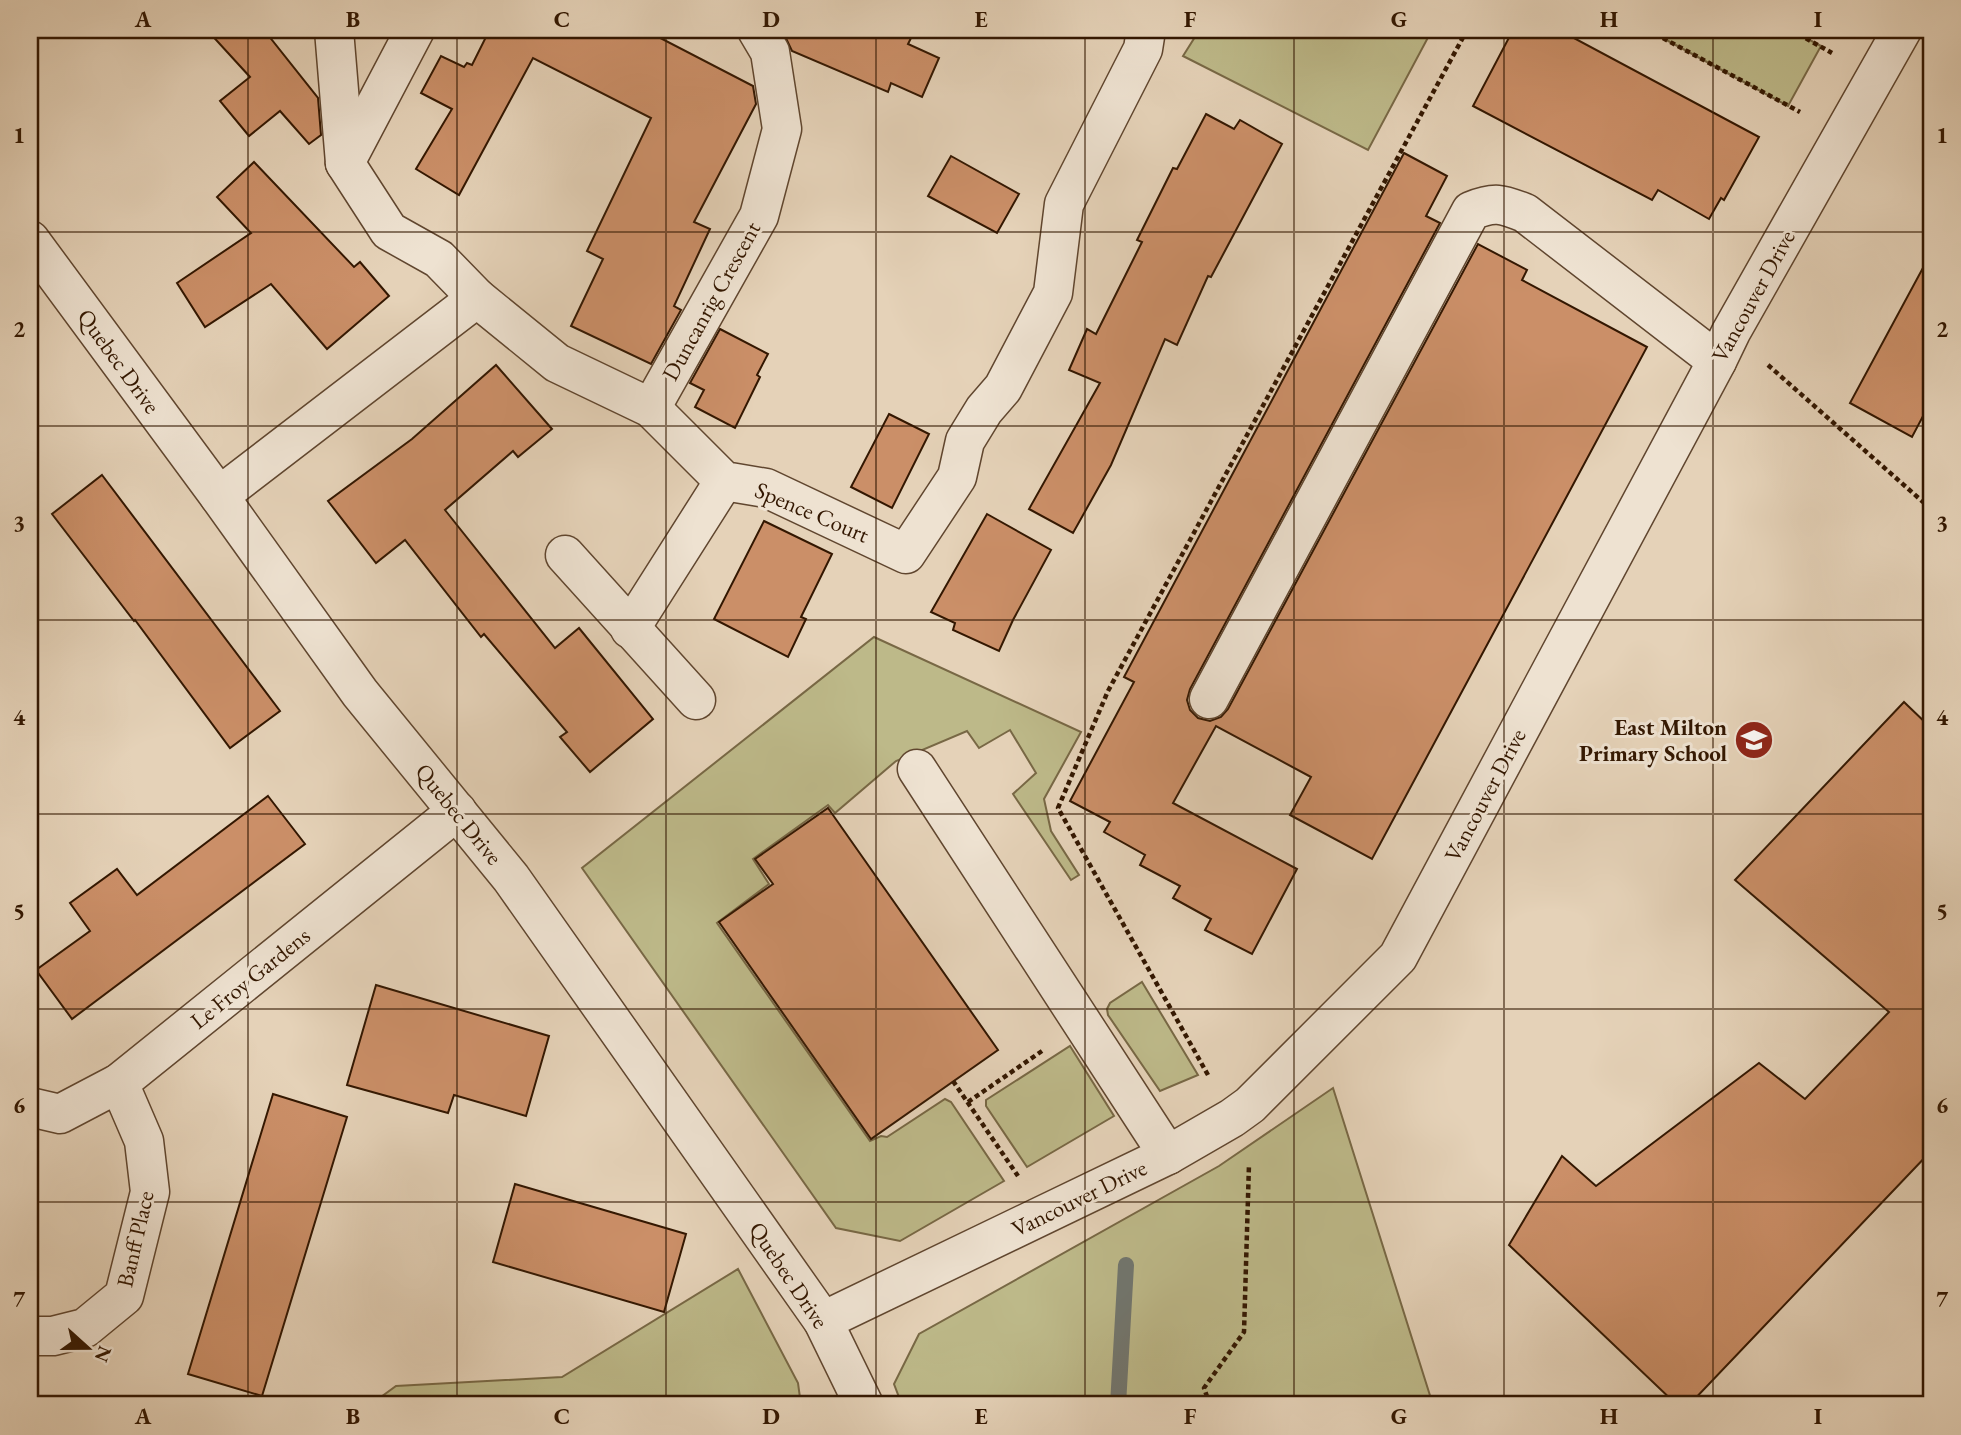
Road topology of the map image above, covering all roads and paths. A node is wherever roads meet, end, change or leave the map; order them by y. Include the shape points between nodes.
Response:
1 (334, 30) edge
2 (415, 30) edge
3 (757, 30) edge
4 (1146, 30) edge
5 (1648, 30) edge
6 (1902, 30) edge
7 (1843, 136) junction
8 (345, 163) junction
9 (30, 240) edge
10 (477, 298) junction
11 (1724, 346) junction
12 (651, 408) junction
13 (724, 481) junction
14 (219, 496) junction
15 (1931, 509) edge
16 (565, 555) dead end
17 (630, 629) junction
18 (1209, 699) dead end
19 (696, 700) dead end
20 (917, 769) dead end
21 (457, 811) junction
22 (1083, 1024) junction
23 (953, 1081) dead end
24 (119, 1083) junction
25 (968, 1102) junction
26 (30, 1107) edge
27 (1168, 1155) junction
28 (1247, 1201) dead end
29 (1040, 1217) junction
30 (823, 1321) junction
31 (30, 1336) edge
32 (864, 1405) edge
33 (1210, 1405) edge

1 - 8 street
2 - 8 street
3 - 12 street, Duncanrig Crescent via 770,52 782,129 759,216
4 - 13 street, Spence Court via 1143,49 1064,204 1053,293 1003,388 965,441 957,477 906,554 766,488
5 - 7 path
6 - 7 street, Vancouver Drive
7 - 11 street, Vancouver Drive
8 - 10 street via 388,231 439,259
9 - 14 street, Quebec Drive
10 - 12 street, Spence Court via 557,363
10 - 14 street
11 - 15 path
11 - 18 street via 1525,213 1489,204 1471,211
11 - 27 street, Vancouver Drive via 1398,957 1250,1105
12 - 13 street, Spence Court
13 - 17 street
14 - 21 street, Quebec Drive via 360,693
16 - 17 street
17 - 19 street
20 - 22 street
21 - 24 street, Le Froy Gardens
21 - 30 street, Quebec Drive via 511,878
22 - 25 path
22 - 27 street
23 - 25 path
24 - 26 street, Le Froy Gardens via 60,1115
24 - 31 street, Banff Place via 144,1141 150,1192 124,1296 85,1328
25 - 29 path
27 - 29 street, Vancouver Drive
28 - 33 path via 1244,1332 1204,1388
29 - 30 street, Vancouver Drive
30 - 32 street, Quebec Drive

